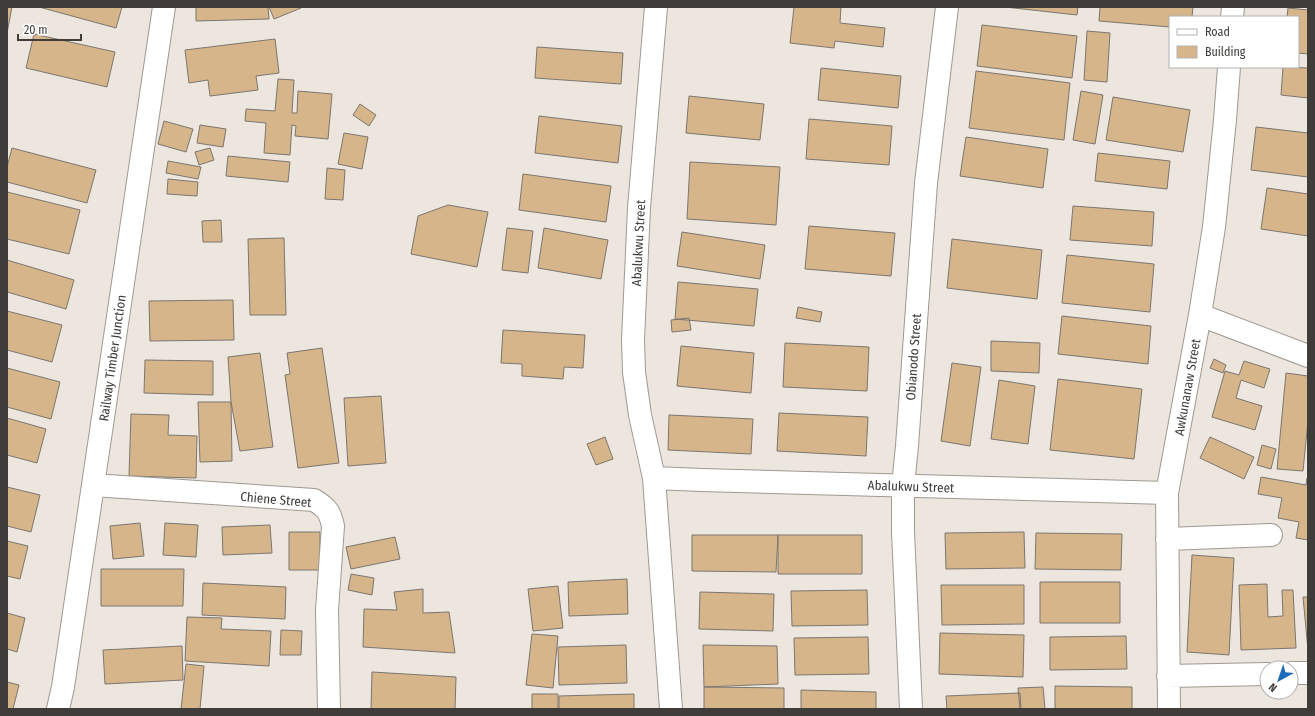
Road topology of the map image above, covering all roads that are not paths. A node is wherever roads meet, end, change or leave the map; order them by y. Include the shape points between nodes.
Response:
1 (164, 7) edge
2 (656, 7) edge
3 (947, 7) edge
4 (1229, 68) edge
5 (1200, 315) junction
6 (1308, 356) edge
7 (654, 478) junction
8 (93, 484) junction
9 (903, 485) junction
10 (1167, 493) junction
11 (1271, 535) dead end
12 (1167, 539) junction
13 (1259, 674) edge
14 (1168, 676) junction
15 (58, 709) edge
16 (329, 709) edge
17 (671, 709) edge
18 (911, 709) edge
19 (1169, 709) edge

1 - 8 street, Railway Timber Junction
2 - 7 street, Abalukwu Street via 639,208 633,340 640,415
3 - 9 street, Obianodo Street via 926,183
4 - 5 street, Awkunanaw Street via 1214,227
5 - 6 street
5 - 10 street, Awkunanaw Street
7 - 9 street, Abalukwu Street
7 - 17 street, Abalukwu Street
8 - 15 street, Railway Timber Junction
8 - 16 street, Chiene Street via 314,500 323,506 330,513 333,526 327,610
9 - 10 street, Abalukwu Street
9 - 18 street, Obianodo Street
10 - 12 street, Awkunanaw Street
11 - 12 street
12 - 14 street, Awkunanaw Street
13 - 14 street
14 - 19 street, Awkunanaw Street

